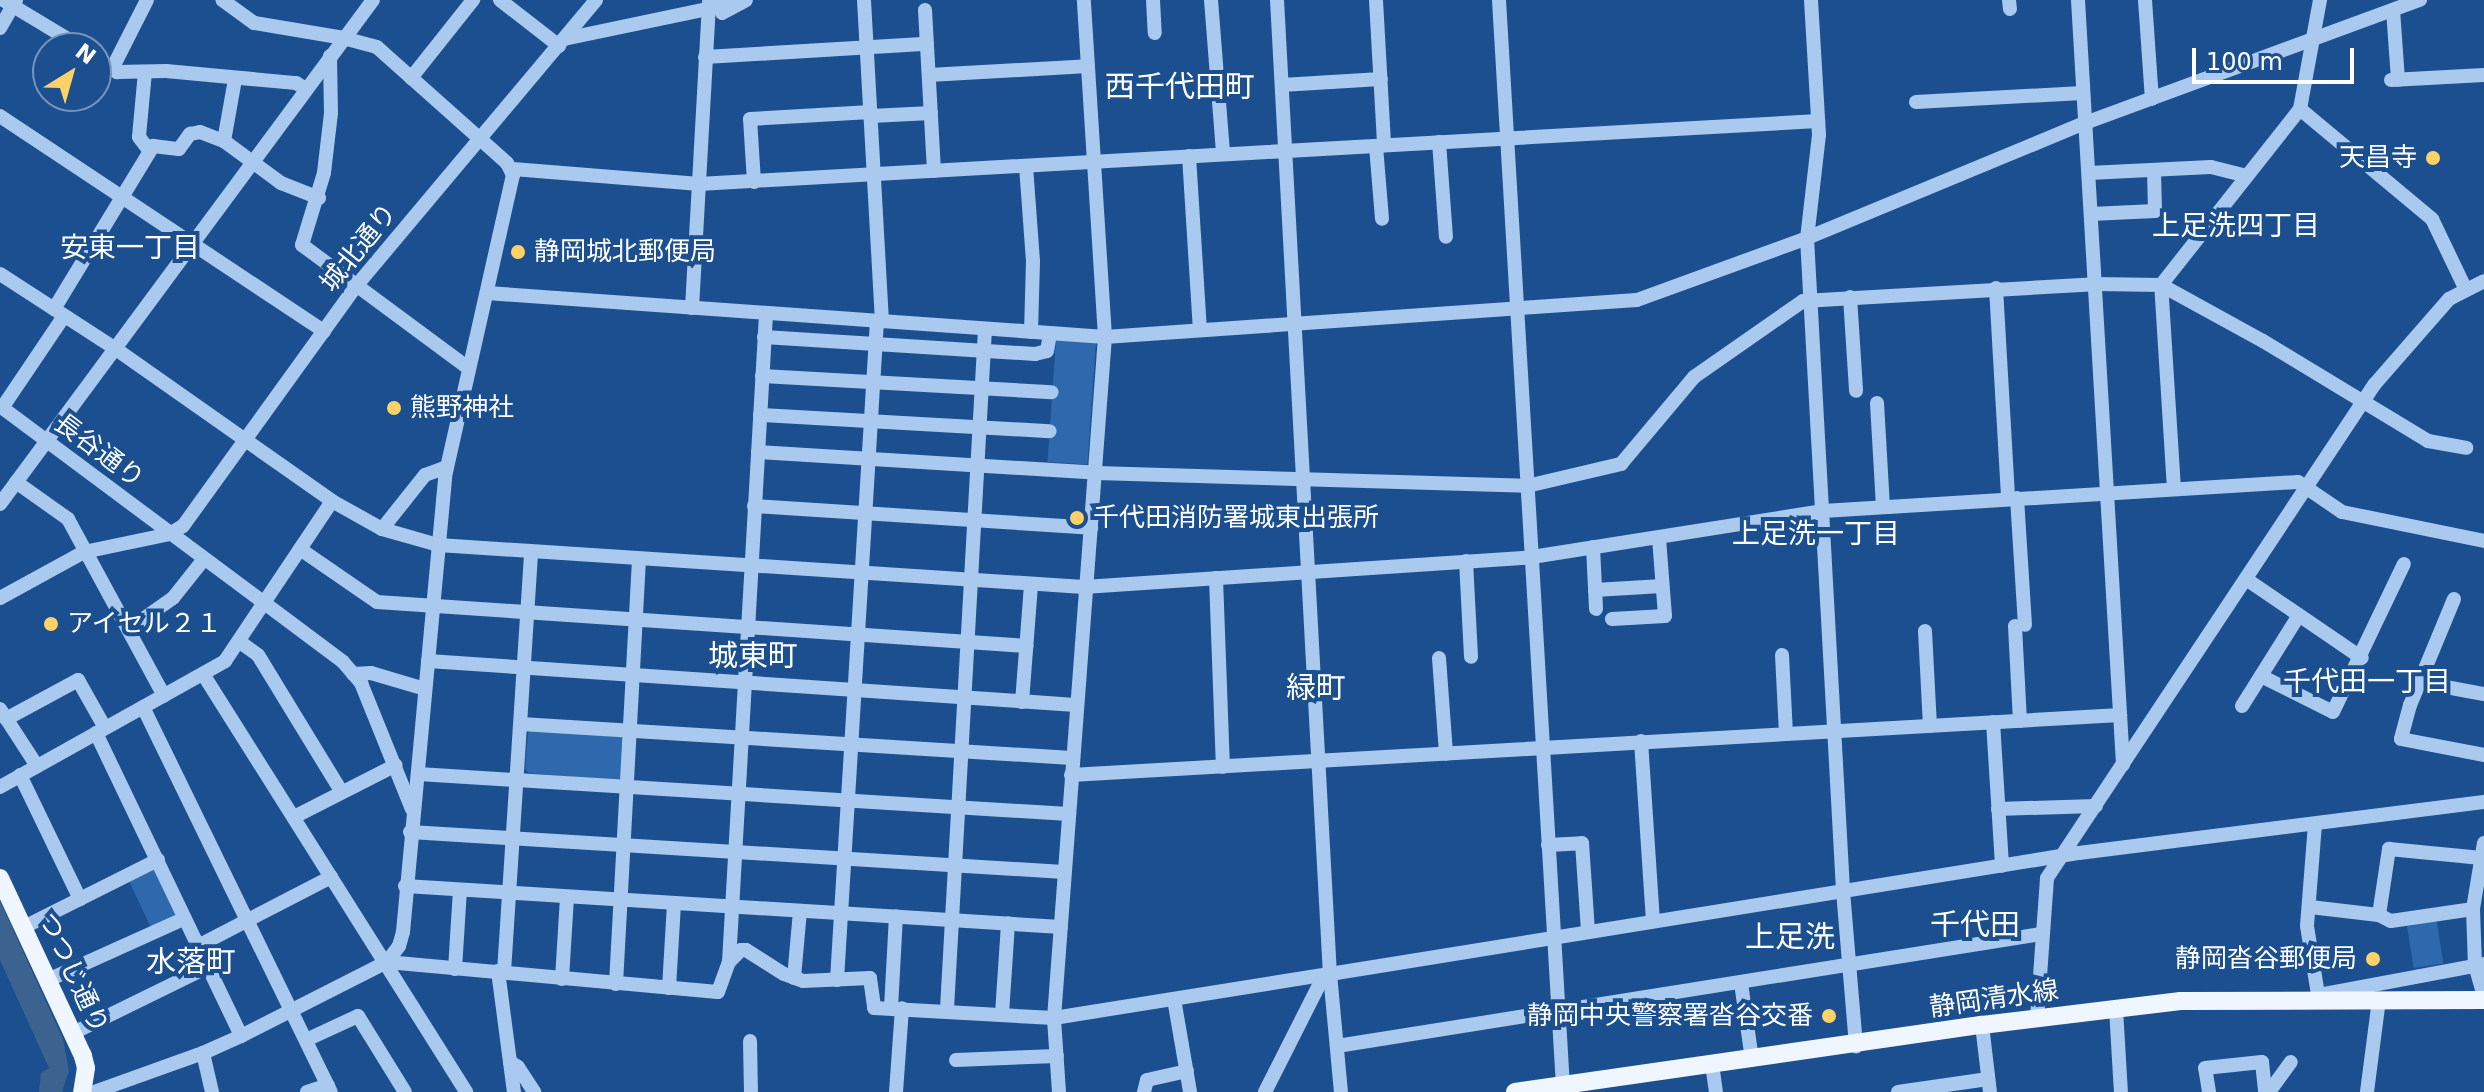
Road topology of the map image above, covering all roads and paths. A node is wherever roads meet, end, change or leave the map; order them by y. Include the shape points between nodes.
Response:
1 (147, 0) edge
2 (222, 0) edge
3 (373, 0) edge
4 (473, 0) edge
5 (500, 0) edge
6 (596, 0) edge
7 (730, 0) edge
8 (746, 0) edge
9 (864, 0) edge
10 (1084, 0) edge
11 (1153, 0) edge
12 (1211, 0) edge
13 (1277, 0) edge
14 (1376, 0) edge
15 (1499, 0) edge
16 (1811, 0) edge
17 (2078, 0) edge
18 (2145, 0) edge
19 (2320, 0) edge
20 (2420, 0) edge
21 (11, 2) edge
22 (708, 8) edge
23 (925, 10) dead end
24 (2393, 10) junction
25 (0, 28) edge
26 (58, 32) edge
27 (1155, 33) dead end
28 (344, 38) junction
29 (2313, 40) junction
30 (561, 42) junction
31 (927, 44) junction
32 (866, 48) junction
33 (330, 56) junction
34 (705, 57) junction
35 (1088, 66) junction
36 (112, 69) joint
37 (145, 72) junction
38 (929, 75) junction
39 (2484, 75) edge
40 (411, 78) junction
41 (235, 79) junction
42 (1381, 79) junction
43 (1282, 85) junction
44 (306, 89) junction
45 (2083, 93) junction
46 (2152, 99) junction
47 (1916, 102) dead end
48 (2300, 109) junction
49 (931, 113) junction
50 (871, 114) junction
51 (0, 116) edge
52 (1818, 121) junction
53 (2085, 123) junction
54 (1506, 138) junction
55 (481, 139) junction
56 (224, 141) junction
57 (1439, 142) junction
58 (1380, 146) junction
59 (148, 149) junction
60 (1285, 151) junction
61 (1223, 154) junction
62 (1189, 156) junction
63 (252, 161) junction
64 (1094, 163) junction
65 (1026, 166) junction
66 (513, 169) junction
67 (934, 171) junction
68 (2154, 171) junction
69 (2089, 173) junction
70 (874, 175) junction
71 (2247, 176) junction
72 (754, 182) junction
73 (699, 184) junction
74 (123, 196) junction
75 (319, 198) junction
76 (2091, 214) junction
77 (1382, 219) dead end
78 (1446, 237) dead end
79 (1807, 238) junction
80 (191, 243) junction
81 (0, 274) edge
82 (2484, 281) edge
83 (2095, 284) junction
84 (357, 285) junction
85 (2161, 285) junction
86 (1996, 288) junction
87 (2465, 288) junction
88 (487, 293) junction
89 (1850, 297) junction
90 (1810, 300) junction
91 (692, 308) junction
92 (1515, 309) junction
93 (59, 312) junction
94 (766, 314) junction
95 (879, 321) junction
96 (1295, 323) junction
97 (985, 329) junction
98 (1200, 330) junction
99 (324, 331) junction
100 (1031, 332) junction
101 (1050, 334) junction
102 (764, 337) junction
103 (1105, 337) junction
104 (874, 344) junction
105 (113, 347) junction
106 (984, 351) junction
107 (468, 368) junction
108 (762, 376) junction
109 (872, 382) junction
110 (982, 388) junction
111 (1856, 391) dead end
112 (1052, 392) dead end
113 (1877, 403) dead end
114 (2362, 403) junction
115 (1, 407) edge
116 (760, 415) junction
117 (870, 421) junction
118 (980, 427) junction
119 (1050, 431) dead end
120 (246, 439) junction
121 (45, 440) junction
122 (2466, 448) dead end
123 (758, 452) junction
124 (867, 459) junction
125 (978, 466) junction
126 (447, 467) junction
127 (1097, 473) junction
128 (1305, 481) junction
129 (16, 482) junction
130 (1527, 486) junction
131 (2307, 486) junction
132 (2174, 489) junction
133 (2108, 494) junction
134 (2013, 498) junction
135 (332, 501) junction
136 (0, 504) edge
137 (754, 506) junction
138 (1883, 507) junction
139 (1823, 511) junction
140 (864, 514) junction
141 (975, 522) junction
142 (1091, 528) junction
143 (382, 529) junction
144 (170, 534) junction
145 (1659, 538) junction
146 (2484, 541) edge
147 (438, 545) junction
148 (1593, 547) junction
149 (300, 549) junction
150 (84, 552) junction
151 (531, 552) junction
152 (1532, 557) junction
153 (204, 559) junction
154 (639, 560) junction
155 (1466, 561) junction
156 (2404, 564) dead end
157 (751, 566) junction
158 (1310, 571) junction
159 (861, 575) junction
160 (1216, 578) junction
161 (2246, 579) junction
162 (972, 581) junction
163 (1031, 584) junction
164 (1662, 586) junction
165 (1084, 587) junction
166 (1595, 590) junction
167 (0, 598) edge
168 (2454, 599) dead end
169 (264, 603) junction
170 (432, 607) junction
171 (1596, 609) dead end
172 (528, 612) junction
173 (2299, 615) junction
174 (636, 619) junction
175 (1612, 619) dead end
176 (747, 627) junction
177 (129, 629) junction
178 (1925, 631) dead end
179 (857, 634) junction
180 (240, 642) junction
181 (968, 642) junction
182 (1027, 646) junction
183 (1782, 655) dead end
184 (1471, 657) dead end
185 (1439, 658) dead end
186 (2362, 658) junction
187 (428, 661) junction
188 (525, 668) junction
189 (203, 674) junction
190 (353, 674) junction
191 (633, 675) junction
192 (2261, 676) junction
193 (744, 682) junction
194 (2419, 682) junction
195 (425, 689) junction
196 (853, 690) junction
197 (2484, 694) edge
198 (164, 696) junction
199 (965, 698) junction
200 (1022, 702) junction
201 (1076, 705) junction
202 (2242, 706) dead end
203 (143, 707) junction
204 (3, 714) edge
205 (2120, 715) junction
206 (2020, 721) junction
207 (1993, 722) junction
208 (521, 724) junction
209 (1930, 726) junction
210 (101, 731) junction
211 (631, 731) junction
212 (1834, 731) junction
213 (1786, 734) junction
214 (740, 739) junction
215 (1641, 741) junction
216 (850, 745) junction
217 (1543, 748) junction
218 (962, 752) junction
219 (1446, 754) junction
220 (2484, 755) edge
221 (1072, 758) junction
222 (1319, 762) junction
223 (396, 765) junction
224 (2123, 765) junction
225 (37, 766) junction
226 (1223, 767) junction
227 (418, 774) junction
228 (20, 775) junction
229 (1071, 775) junction
230 (518, 780) junction
231 (628, 786) junction
232 (0, 787) edge
233 (341, 791) junction
234 (737, 792) junction
235 (847, 800) junction
236 (2484, 802) edge
237 (2096, 806) junction
238 (958, 807) junction
239 (1998, 809) junction
240 (412, 810) junction
241 (1069, 814) junction
242 (294, 817) junction
243 (2315, 824) junction
244 (410, 832) junction
245 (514, 838) junction
246 (624, 845) junction
247 (1548, 845) junction
248 (734, 851) junction
249 (2483, 851) edge
250 (2064, 856) junction
251 (844, 858) junction
252 (158, 860) junction
253 (955, 865) junction
254 (2002, 866) junction
255 (1064, 872) junction
256 (331, 877) junction
257 (0, 878) edge
258 (405, 886) junction
259 (460, 890) junction
260 (1843, 891) junction
261 (510, 894) junction
262 (567, 897) junction
263 (80, 899) junction
264 (620, 899) junction
265 (674, 903) junction
266 (730, 907) junction
267 (2310, 907) junction
268 (2473, 909) junction
269 (800, 911) junction
270 (841, 913) junction
271 (2379, 915) junction
272 (896, 916) junction
273 (185, 918) junction
274 (952, 919) junction
275 (247, 921) junction
276 (1653, 921) junction
277 (1008, 923) junction
278 (24, 927) junction
279 (1061, 927) junction
280 (1588, 932) junction
281 (2041, 934) junction
282 (1553, 938) junction
283 (198, 946) junction
284 (387, 962) junction
285 (729, 962) junction
286 (2480, 964) edge
287 (1850, 966) junction
288 (208, 967) junction
289 (455, 969) junction
290 (501, 971) junction
291 (1330, 974) junction
292 (794, 978) junction
293 (562, 979) junction
294 (48, 980) junction
295 (837, 980) junction
296 (1741, 983) junction
297 (616, 984) junction
298 (669, 988) junction
299 (2313, 998) junction
300 (2484, 998) edge
301 (1174, 999) junction
302 (2379, 1000) junction
303 (896, 1008) junction
304 (291, 1009) junction
305 (947, 1009) junction
306 (2116, 1009) junction
307 (1558, 1011) junction
308 (1002, 1014) junction
309 (1054, 1018) junction
310 (2037, 1018) junction
311 (1982, 1025) junction
312 (73, 1033) junction
313 (241, 1036) junction
314 (306, 1040) junction
315 (750, 1041) dead end
316 (1337, 1046) junction
317 (1856, 1046) junction
318 (203, 1053) junction
319 (1057, 1056) junction
320 (1752, 1059) junction
321 (956, 1060) dead end
322 (510, 1062) junction
323 (2291, 1062) dead end
324 (1712, 1064) junction
325 (1187, 1071) junction
326 (1989, 1085) edge
327 (2368, 1085) edge
328 (1563, 1086) junction
329 (329, 1088) edge
330 (82, 1092) edge
331 (94, 1092) edge
332 (212, 1092) edge
333 (307, 1092) edge
334 (405, 1092) edge
335 (466, 1092) edge
336 (514, 1092) edge
337 (534, 1092) edge
338 (751, 1092) edge
339 (896, 1092) edge
340 (1059, 1092) edge
341 (1144, 1092) edge
342 (1190, 1092) edge
343 (1265, 1092) edge
344 (1341, 1092) edge
345 (1515, 1092) edge
346 (1716, 1092) edge
347 (1898, 1092) edge
348 (2121, 1092) edge
349 (2209, 1092) edge
350 (2267, 1092) edge
351 (2359, 1092) edge

1 - 36 street
2 - 28 street via 254,23
3 - 28 street
4 - 40 street
5 - 30 street
6 - 30 street, 城北通り
7 - 22 street
8 - 22 street via 718,15
9 - 32 street
10 - 35 street
11 - 27 street
12 - 61 street
13 - 43 street
14 - 42 street
15 - 54 street
16 - 52 street
17 - 45 street
18 - 46 street
19 - 29 street
20 - 24 street
21 - 25 street
21 - 26 street
22 - 30 street
22 - 34 street
23 - 31 street
24 - 29 street
24 - 39 street via 2395,80
28 - 33 street
28 - 40 street via 377,47
29 - 46 street
29 - 48 street
30 - 55 street, 城北通り
31 - 32 street
31 - 38 street
32 - 34 street
32 - 50 street
33 - 44 street
33 - 75 street via 331,113
34 - 73 street
35 - 38 street
35 - 64 street
36 - 37 street
37 - 41 street
37 - 59 street via 139,137
38 - 49 street
40 - 55 street
41 - 44 street via 296,83
41 - 56 street
42 - 43 street
42 - 58 street
43 - 60 street
44 - 63 street
45 - 47 street
45 - 53 street
46 - 53 street
48 - 71 street
48 - 87 street via 2432,219
49 - 50 street
49 - 67 street
50 - 70 street
50 - 72 street via 750,119
51 - 74 street
52 - 54 street
52 - 79 street
53 - 69 street
53 - 79 street
54 - 57 street
54 - 92 street
55 - 66 street
55 - 84 street, 城北通り
56 - 59 street via 200,132 190,134 179,149
56 - 63 street
57 - 58 street
57 - 78 street
58 - 60 street
58 - 77 street
59 - 74 street
60 - 61 street
60 - 96 street
61 - 62 street
62 - 64 street
62 - 98 street
63 - 75 street via 281,183
63 - 80 street
64 - 65 street
64 - 103 street
65 - 67 street
65 - 100 street via 1033,261
66 - 73 street
66 - 88 street
67 - 70 street
68 - 69 street
68 - 71 street via 2211,167
68 - 76 street via 2155,211
69 - 76 street
70 - 72 street
70 - 95 street
71 - 85 street
72 - 73 street
73 - 91 street
74 - 80 street
74 - 93 street
75 - 84 street via 302,245
76 - 83 street
79 - 90 street
79 - 92 street via 1637,300
80 - 99 street
80 - 105 street
81 - 93 street
82 - 87 street
83 - 85 street
83 - 86 street
83 - 133 street
84 - 99 street, 城北通り
84 - 107 street
85 - 114 street
85 - 132 street
86 - 89 street
86 - 134 street
87 - 114 street via 2449,299
88 - 91 street
88 - 107 street
89 - 90 street
89 - 111 street
90 - 130 street via 1694,377 1621,464
90 - 139 street
91 - 94 street
92 - 96 street
92 - 130 street
93 - 105 street
93 - 115 street
94 - 95 street
94 - 102 street
95 - 97 street
95 - 104 street
96 - 98 street
96 - 128 street
97 - 100 street
97 - 106 street
98 - 103 street
99 - 120 street, 城北通り
100 - 101 street
101 - 103 street
101 - 106 street via 1050,347 1042,354
102 - 104 street
102 - 108 street
103 - 127 street
104 - 106 street
104 - 109 street
105 - 120 street
105 - 121 street
106 - 110 street
107 - 126 street
108 - 109 street
108 - 116 street
109 - 110 street
109 - 117 street
110 - 112 street
110 - 118 street
113 - 138 street
114 - 122 street via 2428,441
114 - 131 street
115 - 121 street, 長谷通り
116 - 117 street
116 - 123 street
117 - 118 street
117 - 124 street
118 - 119 street
118 - 125 street
120 - 135 street
120 - 144 street, 城北通り via 183,526
121 - 129 street
121 - 144 street, 長谷通り
123 - 124 street
123 - 137 street
124 - 125 street
124 - 140 street
125 - 127 street
125 - 141 street
126 - 143 street via 425,475
126 - 147 street
127 - 128 street
127 - 142 street
128 - 130 street
128 - 158 street
129 - 136 street
129 - 150 street via 68,519
130 - 152 street
131 - 132 street via 2298,482
131 - 146 street via 2342,512
131 - 161 street
132 - 133 street
133 - 134 street
133 - 205 street
134 - 138 street
134 - 206 street
135 - 143 street
135 - 149 street
137 - 140 street
137 - 157 street
138 - 139 street
139 - 145 street
139 - 212 street
140 - 141 street
140 - 159 street
141 - 142 street
141 - 162 street
142 - 165 street
143 - 147 street
144 - 150 street
144 - 153 street, 長谷通り
145 - 148 street
145 - 164 street
147 - 151 street
147 - 170 street
148 - 152 street
148 - 166 street
149 - 169 street
149 - 170 street via 377,602
150 - 167 street
150 - 177 street
151 - 154 street
151 - 172 street
152 - 155 street
152 - 217 street
153 - 169 street, 長谷通り
153 - 177 street via 173,598
154 - 157 street
154 - 174 street
155 - 158 street
155 - 184 street
156 - 186 street
157 - 159 street
157 - 176 street
158 - 160 street
158 - 222 street
159 - 162 street
159 - 179 street
160 - 165 street
160 - 226 street
161 - 173 street
161 - 224 street
162 - 163 street
162 - 181 street
163 - 165 street
163 - 182 street
164 - 166 street
164 - 175 street via 1665,616
165 - 201 street
166 - 171 street
168 - 194 street
169 - 180 street
169 - 190 street, 長谷通り
170 - 172 street
170 - 187 street
172 - 174 street
172 - 188 street
173 - 186 street
173 - 192 street
174 - 176 street
174 - 191 street
176 - 179 street
176 - 193 street
177 - 198 street
178 - 209 street
179 - 181 street
179 - 196 street
180 - 189 street via 225,661
180 - 233 street via 258,655
181 - 182 street
181 - 199 street
182 - 200 street
183 - 213 street
185 - 219 street
186 - 192 street via 2333,712
187 - 188 street
187 - 195 street
188 - 191 street
188 - 208 street
189 - 198 street
189 - 242 street
190 - 195 street via 371,673
190 - 223 street, 長谷通り
191 - 193 street
191 - 211 street
192 - 202 street
193 - 196 street
193 - 214 street
194 - 197 street
194 - 220 street via 2401,739
195 - 227 street
196 - 199 street
196 - 216 street
198 - 203 street
199 - 200 street
199 - 218 street
200 - 201 street
201 - 221 street
203 - 210 street
203 - 275 street
204 - 210 street via 78,680
204 - 225 street
205 - 206 street
205 - 224 street
206 - 207 street
207 - 209 street
207 - 239 street
208 - 211 street
208 - 230 street
209 - 212 street
210 - 225 street
210 - 252 street
211 - 214 street
211 - 231 street
212 - 213 street
212 - 260 street
213 - 215 street
214 - 216 street
214 - 234 street
215 - 217 street
215 - 276 street
216 - 218 street
216 - 235 street
217 - 219 street
217 - 247 street
218 - 221 street
218 - 238 street
219 - 222 street
221 - 229 street
222 - 226 street
222 - 291 street
223 - 233 street
223 - 240 street, 長谷通り
224 - 237 street
225 - 228 street
226 - 229 street
227 - 230 street
227 - 240 street
228 - 232 street
228 - 263 street
229 - 241 street
230 - 231 street
230 - 245 street
231 - 234 street
231 - 246 street
233 - 242 street
234 - 235 street
234 - 248 street
235 - 238 street
235 - 251 street
236 - 243 street
237 - 239 street
237 - 250 street
238 - 241 street
238 - 253 street
239 - 254 street
240 - 244 street
241 - 255 street
242 - 256 street
243 - 250 street
243 - 267 street
244 - 245 street
244 - 258 street
245 - 246 street
245 - 261 street
246 - 248 street
246 - 264 street
247 - 280 street via 1582,843
247 - 282 street
248 - 251 street
248 - 266 street
249 - 268 street
249 - 271 street via 2389,849
250 - 254 street
250 - 281 street via 2047,878
251 - 253 street
251 - 270 street
252 - 263 street
252 - 273 street
253 - 255 street
253 - 274 street
254 - 260 street
255 - 279 street
256 - 275 street
256 - 284 street
257 - 278 main road, つつじ通り
258 - 259 street
258 - 284 street via 403,932
259 - 261 street
259 - 289 street
260 - 276 street
260 - 287 street
261 - 262 street
261 - 290 street
262 - 264 street
262 - 293 street
263 - 278 street
264 - 265 street
264 - 297 street
265 - 266 street
265 - 298 street
266 - 269 street
266 - 285 street
267 - 271 street
267 - 299 street
268 - 271 street via 2391,921
268 - 286 street
269 - 270 street
269 - 292 street
270 - 272 street
270 - 295 street
272 - 274 street
272 - 303 street
273 - 283 street
273 - 294 street
274 - 277 street
274 - 305 street
275 - 283 street
275 - 304 street
276 - 280 street
277 - 279 street
277 - 308 street
278 - 294 main road, つつじ通り
279 - 309 street
280 - 282 street
281 - 287 street
281 - 310 street
282 - 291 street
282 - 307 street
283 - 288 street
284 - 289 street
284 - 304 street
284 - 335 street
285 - 292 street via 746,950
285 - 298 street via 718,992
286 - 299 street
286 - 300 street
287 - 296 street
287 - 317 street
288 - 312 street
288 - 313 street
289 - 290 street
290 - 293 street
290 - 322 street
291 - 301 street
291 - 316 street
291 - 343 street via 1320,983
292 - 295 street
293 - 297 street
294 - 312 main road, つつじ通り
295 - 303 street via 870,978 874,1008
296 - 307 street
296 - 320 street
297 - 298 street
299 - 302 main road, 静岡清水線
299 - 306 main road, 静岡清水線 via 2181,1001
300 - 302 main road, 静岡清水線
301 - 309 street
301 - 325 street
302 - 327 street
303 - 305 street
303 - 339 street
304 - 313 street
304 - 314 street
305 - 308 street
306 - 310 main road, 静岡清水線
306 - 348 street
307 - 316 street
307 - 328 street
308 - 309 street
309 - 319 street
310 - 311 main road, 静岡清水線
311 - 317 main road, 静岡清水線
311 - 326 street
312 - 330 main road, つつじ通り via 86,1068
313 - 318 street
314 - 329 street
314 - 334 street via 358,1016
315 - 338 street
316 - 344 street
317 - 320 main road, 静岡清水線
318 - 331 street
318 - 332 street
319 - 321 street
319 - 340 street
320 - 324 main road, 静岡清水線
322 - 336 street
322 - 337 street
323 - 350 street
324 - 328 main road, 静岡清水線
324 - 346 street
325 - 341 street via 1147,1080
325 - 342 street
326 - 347 street
327 - 351 street
328 - 345 main road, 静岡清水線
329 - 333 street
349 - 350 street via 2205,1068 2262,1062

